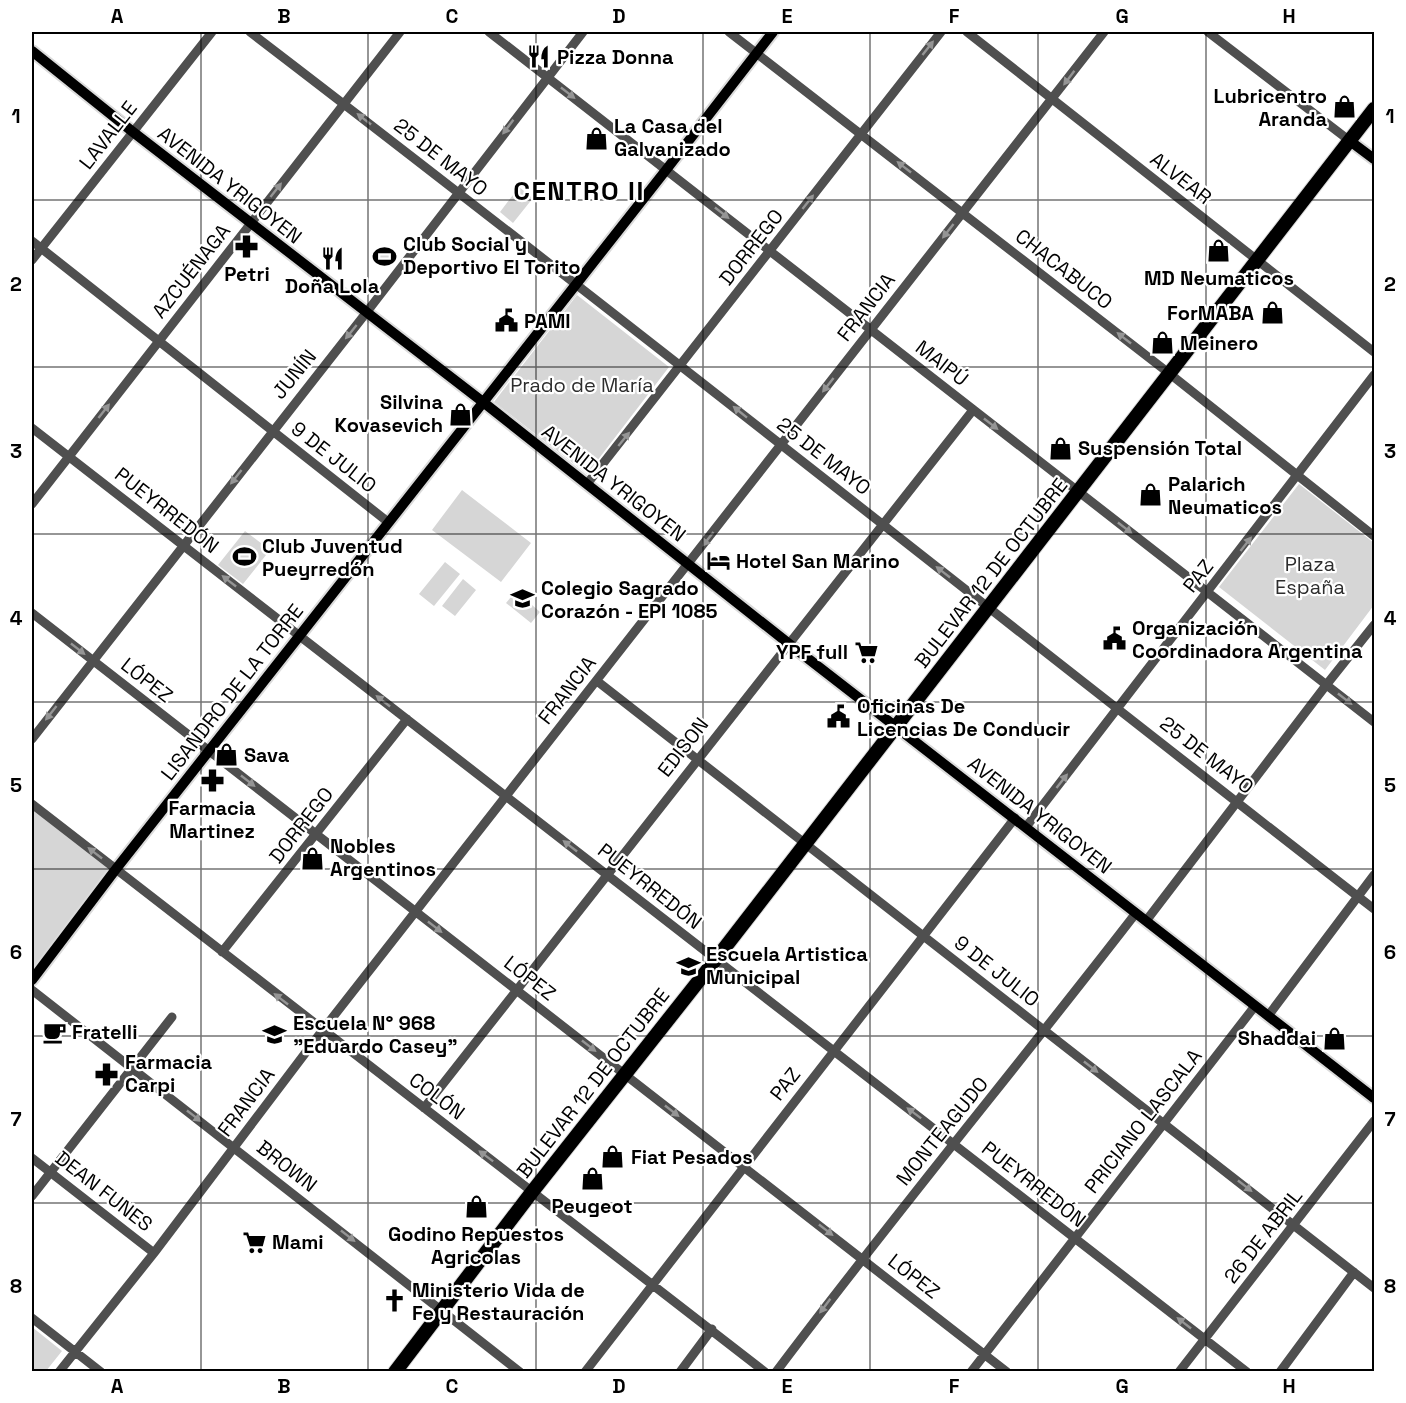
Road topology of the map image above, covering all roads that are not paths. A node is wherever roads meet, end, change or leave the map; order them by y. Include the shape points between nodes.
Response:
1 (212, 32) edge
2 (250, 32) edge
3 (400, 32) edge
4 (489, 32) edge
5 (583, 32) edge
6 (729, 32) edge
7 (773, 32) edge
8 (941, 32) edge
9 (967, 32) edge
10 (1104, 32) edge
11 (1208, 32) edge
12 (32, 51) edge
13 (756, 52) junction
14 (547, 77) junction
15 (1053, 99) junction
16 (343, 103) junction
17 (1374, 109) edge
18 (133, 132) junction
19 (861, 134) junction
20 (1350, 141) junction
21 (1374, 159) edge
22 (666, 170) junction
23 (458, 193) junction
24 (962, 213) junction
25 (250, 224) junction
26 (32, 241) edge
27 (40, 248) junction
28 (770, 251) junction
29 (32, 260) edge
30 (1258, 261) junction
31 (575, 284) junction
32 (366, 313) junction
33 (871, 330) junction
34 (159, 342) junction
35 (1374, 352) edge
36 (682, 366) junction
37 (1170, 374) junction
38 (1374, 375) edge
39 (483, 402) junction
40 (973, 410) junction
41 (32, 428) edge
42 (272, 431) junction
43 (781, 445) junction
44 (68, 457) junction
45 (1297, 477) junction
46 (587, 484) junction
47 (1079, 492) junction
48 (32, 504) edge
49 (388, 522) junction
50 (882, 525) junction
51 (1374, 536) edge
52 (183, 545) junction
53 (688, 564) junction
54 (1208, 592) junction
55 (989, 608) junction
56 (32, 613) edge
57 (1374, 625) edge
58 (299, 636) junction
59 (788, 643) junction
60 (93, 661) junction
61 (597, 681) junction
62 (1327, 684) junction
63 (1117, 708) junction
64 (407, 719) junction
65 (1374, 722) edge
66 (897, 726) junction
67 (32, 739) edge
68 (209, 751) junction
69 (696, 759) junction
70 (507, 797) junction
71 (1237, 801) junction
72 (32, 804) edge
73 (1015, 818) junction
74 (1026, 827) junction
75 (316, 834) junction
76 (805, 844) junction
77 (116, 869) junction
78 (608, 875) junction
79 (1374, 875) edge
80 (1358, 897) junction
81 (1374, 909) edge
82 (417, 912) junction
83 (1136, 913) junction
84 (1146, 921) junction
85 (922, 935) junction
86 (222, 952) junction
87 (716, 959) junction
88 (32, 980) edge
89 (32, 990) edge
90 (517, 990) junction
91 (1256, 1006) junction
92 (1268, 1016) junction
93 (172, 1017) dead end
94 (322, 1031) junction
95 (1045, 1031) junction
96 (832, 1051) junction
97 (132, 1068) junction
98 (626, 1075) junction
99 (1374, 1098) edge
100 (423, 1108) junction
101 (1374, 1121) edge
102 (1164, 1124) junction
103 (954, 1144) junction
104 (233, 1148) junction
105 (32, 1158) edge
106 (743, 1167) junction
107 (50, 1172) junction
108 (532, 1192) junction
109 (32, 1196) edge
110 (1295, 1225) junction
111 (1074, 1237) junction
112 (154, 1253) junction
113 (862, 1258) junction
114 (1354, 1272) junction
115 (653, 1284) junction
116 (1374, 1288) edge
117 (442, 1310) junction
118 (32, 1318) edge
119 (712, 1329) junction
120 (1205, 1339) junction
121 (74, 1351) junction
122 (985, 1354) junction
123 (59, 1371) edge
124 (101, 1371) edge
125 (395, 1371) edge
126 (520, 1371) edge
127 (585, 1371) edge
128 (680, 1371) edge
129 (765, 1371) edge
130 (776, 1371) edge
131 (971, 1371) edge
132 (1007, 1371) edge
133 (1179, 1371) edge
134 (1247, 1371) edge
135 (1280, 1371) edge

1 - 18 street, LAVALLE
2 - 16 street, 25 DE MAYO
3 - 16 street, AZCUÉNAGA
4 - 14 street, MAIPÚ
5 - 14 street, JUNÍN
6 - 13 street, CHACABUCO
7 - 13 main road, LISANDRO DE LA TORRE
19 -> 8 street, DORREGO
9 - 15 street, ALVEAR
10 -> 15 street, FRANCIA
11 - 20 street
12 - 18 main road, AVENIDA YRIGOYEN
13 - 19 street, CHACABUCO
13 - 22 main road, LISANDRO DE LA TORRE
14 -> 22 street, MAIPÚ
14 -> 23 street, JUNÍN
15 - 24 street, FRANCIA
15 - 30 street, ALVEAR
23 -> 16 street, 25 DE MAYO
25 -> 16 street, AZCUÉNAGA
17 - 20 highway, BULEVAR 12 DE OCTUBRE
18 - 25 main road, AVENIDA YRIGOYEN
18 - 27 street, LAVALLE
24 -> 19 street, CHACABUCO
28 -> 19 street, DORREGO
20 - 21 main road
20 - 30 highway, BULEVAR 12 DE OCTUBRE
22 -> 28 street, MAIPÚ
22 - 31 main road, LISANDRO DE LA TORRE
23 - 31 street, 25 DE MAYO
23 - 32 street, JUNÍN
24 -> 33 street, FRANCIA
37 -> 24 street, CHACABUCO
25 - 32 main road, AVENIDA YRIGOYEN
25 - 34 street, AZCUÉNAGA
26 - 27 street, 9 DE JULIO
27 - 29 street, LAVALLE
27 - 34 street, 9 DE JULIO
28 - 33 street, MAIPÚ
28 - 36 street, DORREGO
30 - 35 street, ALVEAR
30 - 37 highway, BULEVAR 12 DE OCTUBRE
31 - 36 street, 25 DE MAYO
31 - 39 main road, LISANDRO DE LA TORRE
32 - 39 main road, AVENIDA YRIGOYEN
32 -> 42 street, JUNÍN
33 - 40 street, MAIPÚ
33 -> 43 street, FRANCIA
34 - 42 street, 9 DE JULIO
44 -> 34 street, AZCUÉNAGA
43 -> 36 street, 25 DE MAYO
46 -> 36 street, DORREGO
37 - 45 street, CHACABUCO
37 - 47 highway, BULEVAR 12 DE OCTUBRE
38 - 45 street, PAZ
39 - 46 main road, AVENIDA YRIGOYEN
39 - 49 main road, LISANDRO DE LA TORRE
40 -> 47 street, MAIPÚ
40 - 50 street, EDISON
41 - 44 street, PUEYRREDÓN
42 - 49 street, 9 DE JULIO
42 -> 52 street, JUNÍN
43 - 50 street, 25 DE MAYO
43 -> 53 street, FRANCIA
44 - 48 street, AZCUÉNAGA
44 - 52 street, PUEYRREDÓN
45 - 51 street, CHACABUCO
54 -> 45 street, PAZ
46 - 53 main road, AVENIDA YRIGOYEN
47 -> 54 street, MAIPÚ
47 - 55 highway, BULEVAR 12 DE OCTUBRE
49 - 58 main road, LISANDRO DE LA TORRE
55 -> 50 street, 25 DE MAYO
50 - 59 street, EDISON
58 -> 52 street, PUEYRREDÓN
52 - 60 street, JUNÍN
53 - 59 main road, AVENIDA YRIGOYEN
53 - 61 street, FRANCIA
54 - 62 street, MAIPÚ
54 - 63 street, PAZ
55 - 63 street, 25 DE MAYO
55 - 66 highway, BULEVAR 12 DE OCTUBRE
56 -> 60 street, LÓPEZ
57 - 62 street
64 -> 58 street, PUEYRREDÓN
58 - 68 main road, LISANDRO DE LA TORRE
59 - 66 main road, AVENIDA YRIGOYEN
59 - 69 street, EDISON
60 -> 67 street, JUNÍN
60 - 68 street, LÓPEZ
61 - 69 street, 9 DE JULIO
61 - 70 street, FRANCIA
62 -> 65 street, MAIPÚ
62 - 71 street
63 - 71 street, 25 DE MAYO
74 -> 63 street, PAZ
64 - 70 street, PUEYRREDÓN
64 - 75 street, DORREGO
66 - 73 main road, AVENIDA YRIGOYEN
66 - 76 highway, BULEVAR 12 DE OCTUBRE
68 -> 75 street, LÓPEZ
68 - 77 main road, LISANDRO DE LA TORRE
69 - 76 street, 9 DE JULIO
69 - 78 street, EDISON
78 -> 70 street, PUEYRREDÓN
70 - 82 street, FRANCIA
71 - 80 street, 25 DE MAYO
71 - 84 street
77 -> 72 street, COLÓN
73 - 74 main road, AVENIDA YRIGOYEN
73 - 85 street, PAZ
74 - 83 main road, AVENIDA YRIGOYEN
75 - 82 street, LÓPEZ
75 - 86 street, DORREGO
76 - 85 street, 9 DE JULIO
76 - 87 highway, BULEVAR 12 DE OCTUBRE
77 - 86 street, COLÓN
77 - 88 main road, LISANDRO DE LA TORRE
78 - 87 street, PUEYRREDÓN
78 - 90 street, EDISON
79 - 80 street
80 - 81 street, 25 DE MAYO
80 - 92 street
82 -> 90 street, LÓPEZ
82 - 94 street, FRANCIA
83 - 84 main road, AVENIDA YRIGOYEN
83 - 95 street, MONTEAGUDO
84 - 91 main road, AVENIDA YRIGOYEN
85 - 95 street, 9 DE JULIO
85 - 96 street, PAZ
94 -> 86 street, COLÓN
87 - 96 street, PUEYRREDÓN
87 - 98 highway, BULEVAR 12 DE OCTUBRE
89 - 97 street, BROWN
90 -> 98 street, LÓPEZ
90 - 100 street, EDISON
91 - 92 main road, AVENIDA YRIGOYEN
91 - 102 street, PRICIANO LASCALA
92 - 99 main road, AVENIDA YRIGOYEN
93 - 97 street
94 - 100 street, COLÓN
94 - 104 street, FRANCIA
95 -> 102 street, 9 DE JULIO
95 - 103 street, MONTEAGUDO
103 -> 96 street, PUEYRREDÓN
96 - 106 street, PAZ
97 -> 104 street, BROWN
97 - 107 street
98 -> 106 street, LÓPEZ
98 - 108 highway, BULEVAR 12 DE OCTUBRE
108 -> 100 street, COLÓN
101 - 110 street, 26 DE ABRIL
102 -> 110 street, 9 DE JULIO
102 - 111 street, PRICIANO LASCALA
103 - 111 street, PUEYRREDÓN
103 - 113 street, MONTEAGUDO
104 - 112 street, FRANCIA
104 -> 117 street, BROWN
105 - 107 street, DEAN FUNES
106 -> 113 street, LÓPEZ
106 - 115 street, PAZ
107 - 109 street
107 - 112 street, DEAN FUNES
108 - 115 street, COLÓN
108 - 117 highway, BULEVAR 12 DE OCTUBRE
110 - 114 street, 9 DE JULIO
110 - 120 street, 26 DE ABRIL
120 -> 111 street, PUEYRREDÓN
111 - 122 street, PRICIANO LASCALA
112 - 121 street, FRANCIA
113 - 122 street, LÓPEZ
113 -> 130 street, MONTEAGUDO
114 - 116 street, 9 DE JULIO
114 - 135 street
115 - 119 street, COLÓN
115 - 127 street, PAZ
117 - 125 highway, BULEVAR 12 DE OCTUBRE
117 - 126 street, BROWN
118 - 121 street
119 - 128 street
119 - 129 street, COLÓN
120 - 133 street, 26 DE ABRIL
120 - 134 street, PUEYRREDÓN
121 - 123 street, FRANCIA
121 - 124 street
122 - 131 street, PRICIANO LASCALA
122 - 132 street, LÓPEZ

